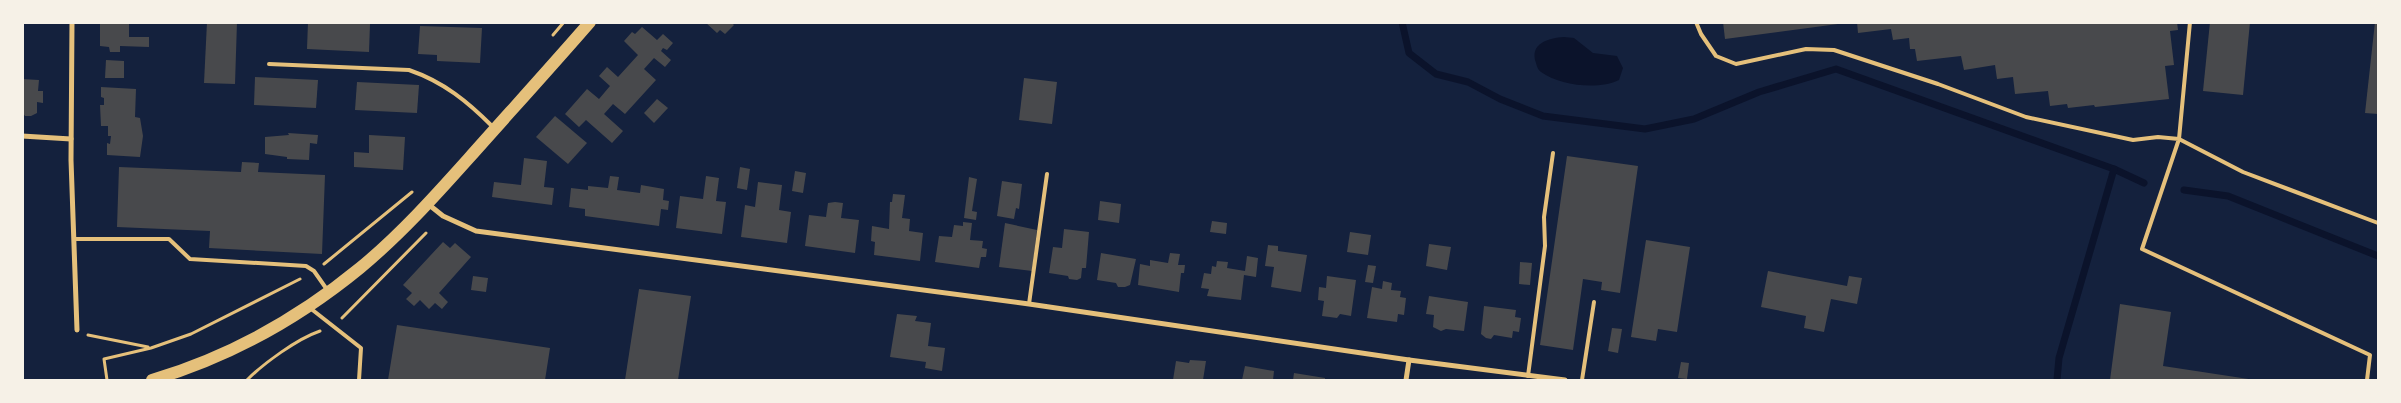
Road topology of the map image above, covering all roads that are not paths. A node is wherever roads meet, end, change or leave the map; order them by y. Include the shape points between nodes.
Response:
1 (72, 22) edge
2 (590, 22) edge
3 (1696, 22) edge
4 (2190, 22) edge
5 (269, 64) dead end
6 (495, 129) junction
7 (22, 136) edge
8 (2179, 139) junction
9 (71, 140) junction
10 (1553, 153) dead end
11 (1047, 174) dead end
12 (428, 204) junction
13 (2378, 223) edge
14 (75, 239) junction
15 (329, 292) junction
16 (1594, 302) dead end
17 (1029, 304) junction
18 (308, 307) junction
19 (77, 330) road end
20 (1409, 360) junction
21 (1528, 376) junction
22 (153, 380) edge
23 (359, 380) edge
24 (1406, 380) edge
25 (1565, 380) edge
26 (1582, 380) edge
27 (2367, 380) edge

1 - 9 street
2 - 6 main road
3 - 8 lane via 1716,56 1736,64 1806,49 1834,50 2026,117 2133,140
4 - 8 lane
5 - 6 lane via 410,70 430,77 454,92
6 - 12 main road
7 - 9 street
8 - 13 lane via 2243,172
8 - 27 lane via 2142,249 2370,355
9 - 14 street
10 - 21 lane
11 - 17 lane
12 - 15 main road via 362,267
12 - 17 street via 442,216 476,231 494,234
14 - 15 lane via 169,239 190,259 306,266 314,271
14 - 19 street
15 - 18 main road
16 - 26 lane
17 - 20 street
18 - 22 main road via 240,346 183,373
18 - 23 lane via 362,348
20 - 21 street
20 - 24 street
21 - 25 street

